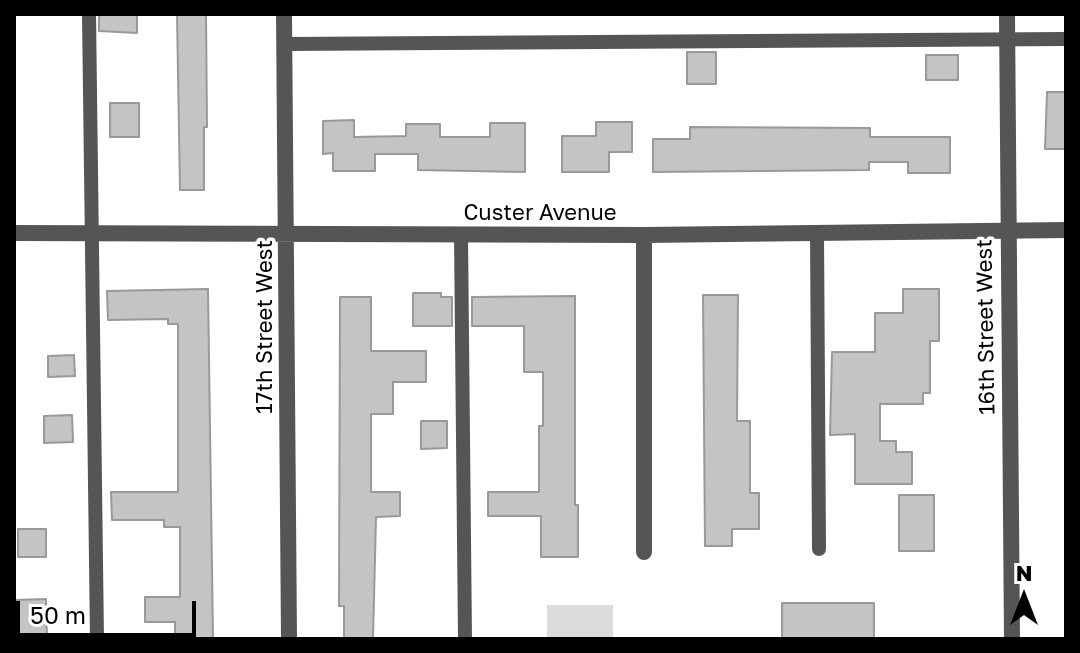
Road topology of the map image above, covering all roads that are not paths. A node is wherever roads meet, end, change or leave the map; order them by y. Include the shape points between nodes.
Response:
1 (89, 14) edge
2 (284, 14) edge
3 (1007, 14) edge
4 (1066, 39) edge
5 (1007, 40) junction
6 (285, 44) junction
7 (1006, 229) junction
8 (1066, 230) edge
9 (817, 232) junction
10 (14, 233) edge
11 (93, 233) junction
12 (286, 234) junction
13 (461, 235) junction
14 (644, 235) junction
15 (819, 549) dead end
16 (644, 552) dead end
17 (97, 639) edge
18 (289, 639) edge
19 (465, 639) edge
20 (1012, 639) edge

1 - 11 lane
2 - 6 street, 17th Street West
3 - 5 street, 16th Street West
4 - 5 lane
5 - 6 lane
5 - 7 street, 16th Street West
6 - 12 street, 17th Street West
7 - 8 street, Custer Avenue
7 - 9 street, Custer Avenue
7 - 20 street, 16th Street West
9 - 14 street, Custer Avenue
9 - 15 lane
10 - 11 street, Custer Avenue
11 - 12 street, Custer Avenue
11 - 17 lane
12 - 13 street, Custer Avenue
12 - 18 street, 17th Street West
13 - 14 street, Custer Avenue
13 - 19 lane
14 - 16 street

